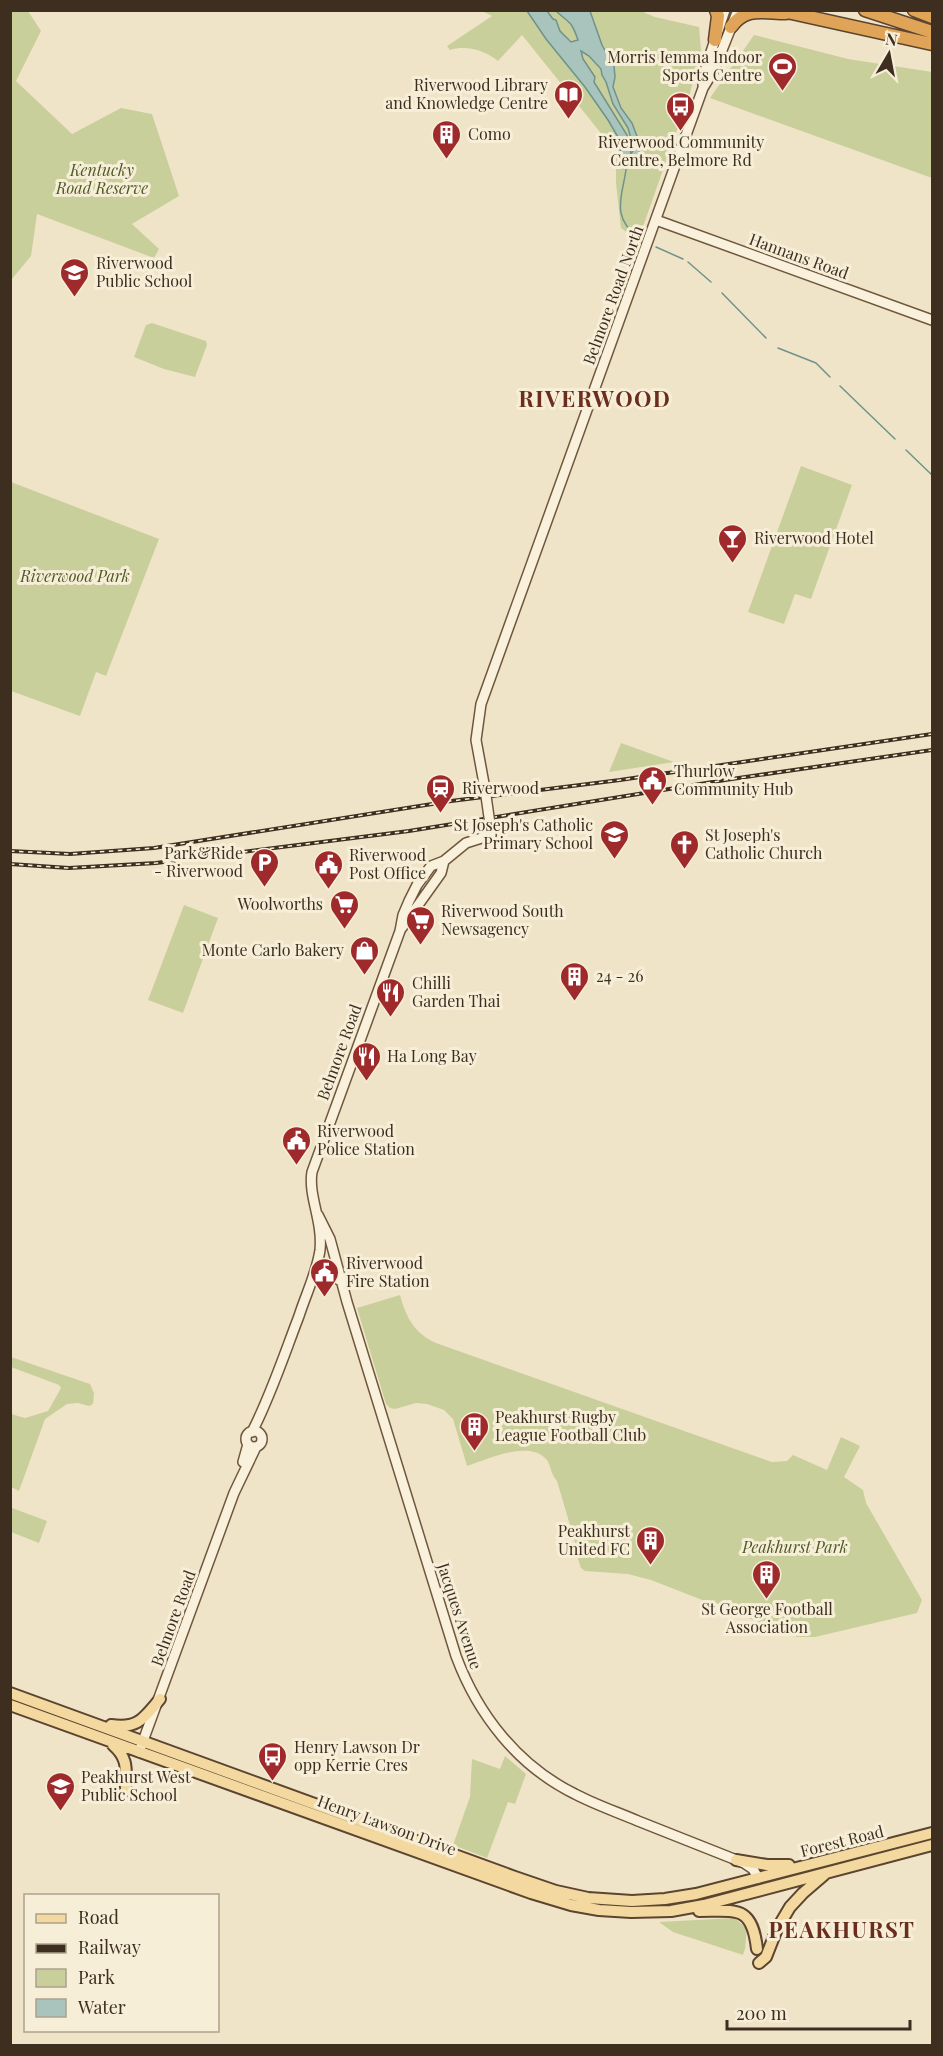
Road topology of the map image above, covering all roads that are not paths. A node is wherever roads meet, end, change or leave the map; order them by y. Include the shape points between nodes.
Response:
1 (716, 10) edge
2 (725, 10) edge
3 (738, 10) edge
4 (865, 10) edge
5 (914, 10) edge
6 (783, 12) edge
7 (933, 17) edge
8 (731, 27) junction
9 (933, 32) edge
10 (715, 40) junction
11 (933, 44) edge
12 (703, 88) junction
13 (656, 220) junction
14 (933, 320) edge
15 (539, 546) joint
16 (318, 1215) junction
17 (316, 1268) junction
18 (341, 1282) junction
19 (10, 1693) edge
20 (160, 1699) junction
21 (10, 1705) edge
22 (84, 1721) junction
23 (107, 1741) junction
24 (142, 1741) junction
25 (139, 1752) junction
26 (126, 1791) dead end
27 (933, 1833) edge
28 (933, 1845) edge
29 (734, 1859) junction
30 (812, 1864) junction
31 (826, 1873) junction
32 (758, 1878) junction
33 (738, 1883) junction
34 (762, 1890) joint
35 (671, 1911) junction
36 (757, 1949) dead end
37 (759, 1963) dead end

1 - 10 highway
2 - 10 main road, Belmore Road North
3 - 8 main road, Belmore Road North
4 - 9 highway
5 - 7 highway
6 - 8 highway via 746,13 738,16
6 - 11 highway
8 - 12 main road, Belmore Road North
10 - 12 main road, Belmore Road North
12 - 13 main road, Belmore Road North
13 - 14 main road, Hannans Road
13 - 15 main road, Belmore Road North
15 - 16 main road, Belmore Road, bridge via 479,713 476,746 491,835 466,843 431,866 403,915 314,1167 311,1186
16 - 17 main road, Belmore Road via 320,1243
16 - 18 main road, Jacques Avenue via 330,1239
17 - 18 main road via 331,1272
17 - 20 main road, Belmore Road via 256,1433 261,1443 252,1445
18 - 29 main road, Jacques Avenue via 456,1656 484,1714 520,1755 564,1788
19 - 22 main road, Henry Lawson Drive
20 - 22 main road via 133,1725
20 - 24 main road, Belmore Road
21 - 23 main road, Henry Lawson Drive
22 - 24 main road, Henry Lawson Drive
23 - 25 main road, Henry Lawson Drive
23 - 26 main road via 124,1758
24 - 25 main road, Belmore Road
24 - 33 main road, Henry Lawson Drive via 567,1894 599,1900 643,1901 676,1898
25 - 35 main road, Henry Lawson Drive via 545,1898 599,1910
27 - 30 main road, Forest Road
28 - 31 main road, Forest Road
29 - 30 main road via 767,1865
29 - 32 main road, Jacques Avenue via 751,1868
29 - 33 main road via 742,1871
30 - 32 main road, Forest Road
31 - 34 main road, Forest Road
31 - 37 main road via 791,1905 766,1957
32 - 33 main road, Henry Lawson Drive
34 - 35 main road, Henry Lawson Drive
35 - 36 main road via 728,1910 742,1914 752,1923

